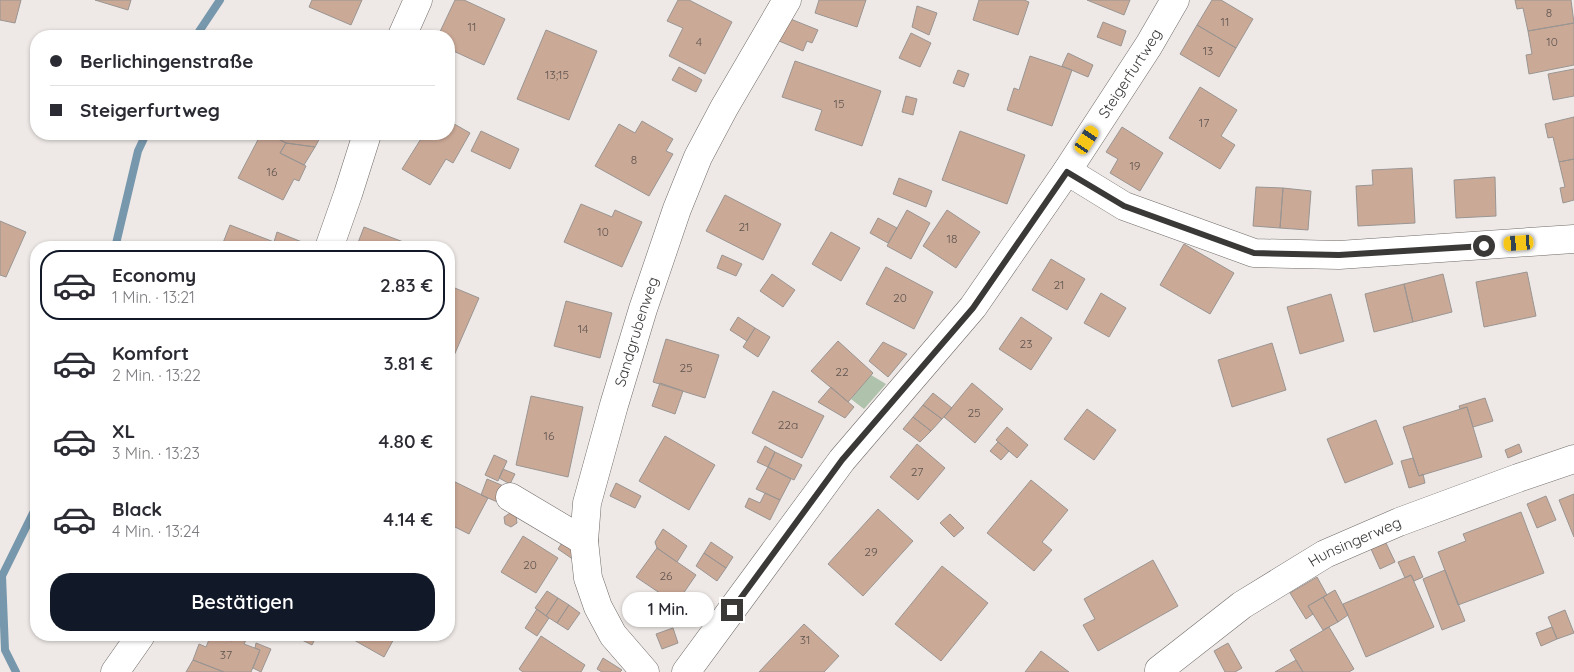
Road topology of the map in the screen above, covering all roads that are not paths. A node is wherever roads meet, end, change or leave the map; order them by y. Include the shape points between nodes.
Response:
1 (418, 0) edge
2 (787, 0) edge
3 (1175, 0) edge
4 (405, 30) edge
5 (365, 140) edge
6 (1067, 172) junction
7 (1574, 239) edge
8 (331, 241) edge
9 (1574, 459) edge
10 (510, 497) dead end
11 (584, 541) junction
12 (137, 641) edge
13 (1159, 670) dead end
14 (116, 672) edge
15 (645, 672) edge
16 (686, 672) edge

1 - 4 street
2 - 11 street, Sandgrubenweg via 698,157 677,209 640,319 587,502
3 - 6 street, Steigerfurtweg
5 - 8 street
6 - 7 street via 1124,206 1254,253 1339,255
6 - 16 street, Steigerfurtweg via 973,308 842,460
9 - 13 street, Hunsingerweg via 1408,518 1326,554 1242,605
10 - 11 street
11 - 15 street, Sandgrubenweg via 588,578 598,607 613,636
12 - 14 street

